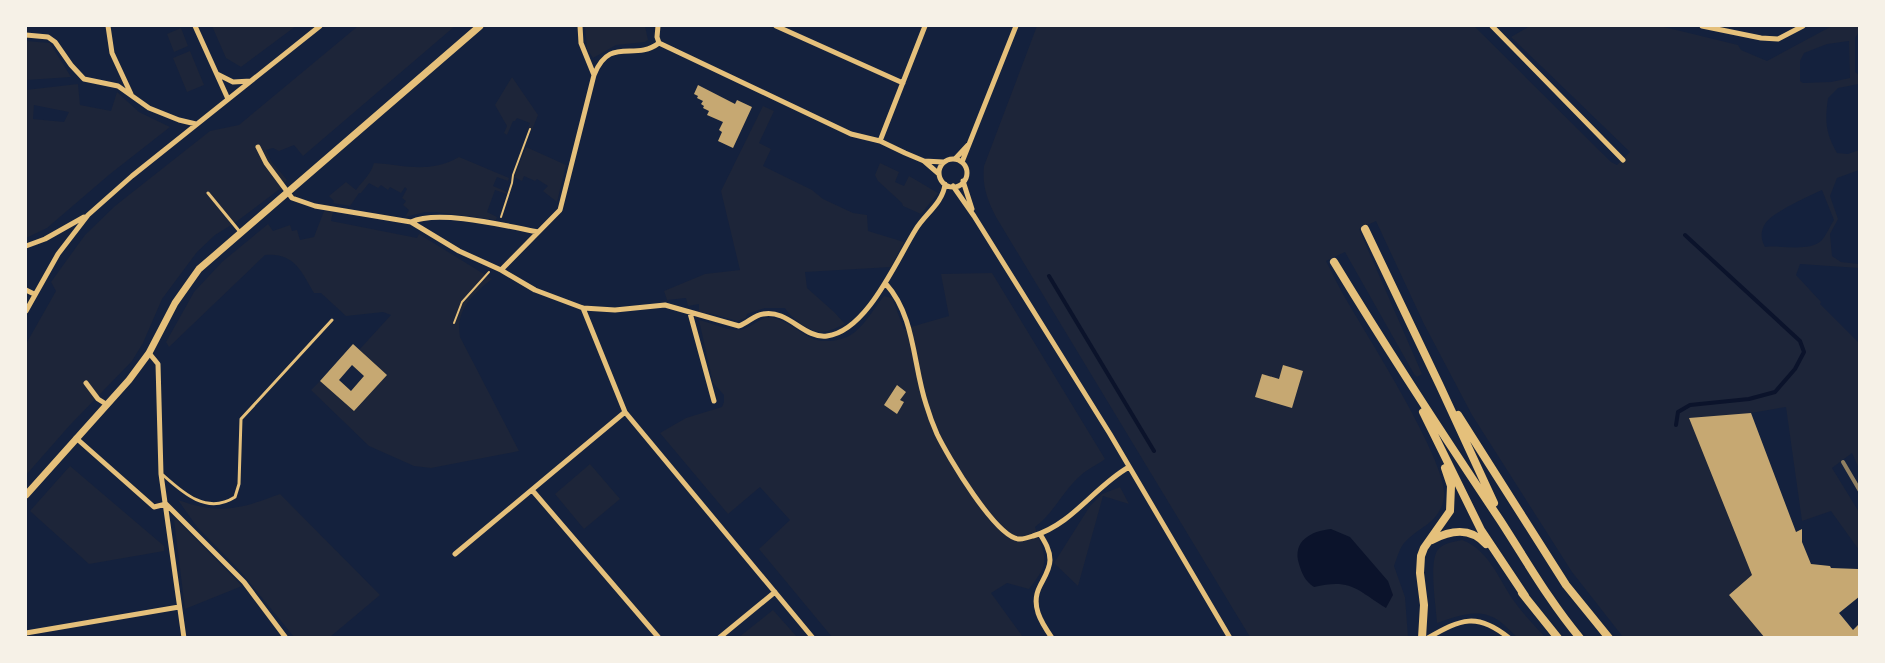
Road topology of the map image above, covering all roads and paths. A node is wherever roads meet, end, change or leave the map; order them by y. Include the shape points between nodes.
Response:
1 (108, 26) edge
2 (195, 26) edge
3 (320, 26) edge
4 (480, 26) edge
5 (580, 26) edge
6 (658, 26) edge
7 (776, 26) edge
8 (925, 26) edge
9 (1016, 26) edge
10 (1492, 26) edge
11 (1702, 26) edge
12 (1803, 26) edge
13 (26, 35) edge
14 (659, 43) junction
15 (215, 73) junction
16 (594, 75) junction
17 (251, 81) junction
18 (903, 83) junction
19 (132, 95) junction
20 (228, 99) junction
21 (196, 124) junction
22 (530, 129) dead end
23 (880, 141) junction
24 (972, 142) junction
25 (258, 147) dead end
26 (955, 159) junction
27 (1623, 160) dead end
28 (924, 162) junction
29 (943, 162) junction
30 (962, 162) junction
31 (939, 174) junction
32 (963, 181) junction
33 (945, 184) junction
34 (953, 186) junction
35 (288, 192) junction
36 (208, 193) dead end
37 (88, 215) junction
38 (974, 216) junction
39 (411, 222) junction
40 (499, 224) junction
41 (1365, 229) dead end
42 (240, 232) junction
43 (538, 232) junction
44 (26, 246) edge
45 (1334, 262) dead end
46 (495, 267) junction
47 (501, 270) junction
48 (886, 284) junction
49 (26, 290) edge
50 (34, 294) junction
51 (583, 308) junction
52 (26, 311) edge
53 (690, 313) junction
54 (332, 321) dead end
55 (454, 323) dead end
56 (150, 353) junction
57 (86, 383) dead end
58 (1410, 385) junction
59 (1440, 387) junction
60 (714, 401) dead end
61 (106, 404) junction
62 (625, 412) junction
63 (1430, 426) junction
64 (76, 438) junction
65 (1130, 467) junction
66 (161, 474) junction
67 (532, 490) junction
68 (26, 495) edge
69 (165, 504) junction
70 (1504, 527) junction
71 (1040, 534) junction
72 (1429, 541) junction
73 (455, 554) dead end
74 (775, 592) junction
75 (1525, 596) junction
76 (179, 608) junction
77 (26, 633) edge
78 (183, 638) edge
79 (286, 638) edge
80 (659, 638) edge
81 (718, 638) edge
82 (813, 638) edge
83 (1052, 638) edge
84 (1230, 638) edge
85 (1422, 638) edge
86 (1428, 638) edge
87 (1509, 638) edge
88 (1558, 638) edge
89 (1580, 638) edge
90 (1609, 638) edge

1 - 19 street via 112,53
2 - 15 street
3 - 17 street
4 - 35 street
5 - 16 street via 581,43
6 - 14 street
7 - 18 street
8 - 18 street
9 - 24 street
10 - 27 street
11 - 12 street via 1778,39
13 - 19 street via 48,37 55,42 84,79 118,86
14 - 16 street via 646,50 609,54
14 - 23 street via 851,134
15 - 17 street via 233,82
15 - 20 street
16 - 43 street via 560,210
17 - 20 street
18 - 23 street
19 - 21 street via 149,108
20 - 21 street
21 - 37 street
22 - 40 path
23 - 28 street
24 - 26 street
24 - 30 street
25 - 35 street
26 - 29 street
26 - 30 street
28 - 29 street
28 - 31 street
29 - 31 street
30 - 32 street via 966,174
31 - 33 street
32 - 34 street
32 - 38 street
33 - 34 street
33 - 48 street via 944,195 916,228
34 - 38 street
35 - 39 street via 292,198 315,206
35 - 42 street
36 - 42 lane
37 - 44 street
37 - 50 street
38 - 65 street
39 - 40 street via 434,216
39 - 46 street
40 - 43 street
41 - 59 main road
42 - 56 street via 186,285
43 - 47 street
45 - 58 main road
46 - 47 street
46 - 55 path via 462,302
47 - 51 street via 535,290
48 - 53 street via 852,326 824,337 770,313 739,326
48 - 71 street via 904,313 925,403 937,435 961,474 984,511 1005,533 1019,540
49 - 50 street
50 - 52 street
51 - 53 street via 615,310 665,305
51 - 62 street
53 - 60 street
54 - 66 lane via 241,419 235,497 219,503 195,500
56 - 61 street
56 - 66 street via 158,364
57 - 61 street
58 - 63 main road
58 - 70 main road
59 - 70 main road
59 - 90 main road via 1566,585
61 - 64 street
62 - 67 street
62 - 74 street
63 - 72 main road via 1451,486 1452,500 1446,518
63 - 75 main road via 1481,530
64 - 68 street
64 - 69 street via 154,507
65 - 71 street via 1076,512
65 - 84 street
66 - 69 street
67 - 73 street
67 - 80 street
69 - 76 street
69 - 79 street via 244,582
70 - 89 main road via 1540,586
71 - 83 street via 1050,562 1036,604
72 - 75 main road via 1456,531 1479,537
72 - 85 main road via 1421,556 1419,573 1424,605
74 - 81 street
74 - 82 street
75 - 88 main road
76 - 77 street
76 - 78 street
86 - 87 street via 1472,620 1488,623

